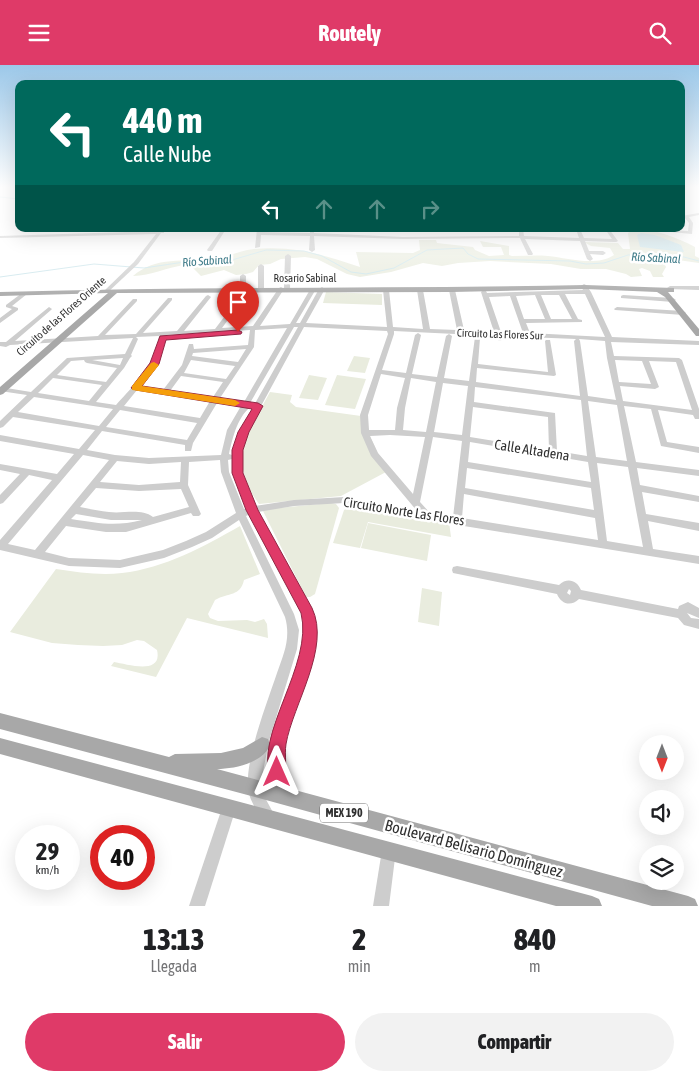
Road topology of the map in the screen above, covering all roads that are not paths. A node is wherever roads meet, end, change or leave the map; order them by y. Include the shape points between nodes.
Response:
1 (691, 225) edge
2 (130, 232) edge
3 (160, 232) edge
4 (222, 232) edge
5 (258, 232) edge
6 (281, 232) edge
7 (308, 232) edge
8 (312, 232) edge
9 (319, 232) edge
10 (342, 232) edge
11 (447, 232) edge
12 (493, 232) edge
13 (521, 232) edge
14 (579, 232) edge
15 (609, 232) edge
16 (680, 232) edge
17 (0, 235) edge
18 (341, 235) junction
19 (493, 237) junction
20 (522, 237) junction
21 (446, 239) junction
22 (583, 241) junction
23 (257, 247) dead end
24 (312, 249) dead end
25 (210, 250) dead end
26 (587, 251) junction
27 (603, 253) dead end
28 (530, 254) dead end
29 (288, 256) dead end
30 (590, 259) dead end
31 (139, 263) junction
32 (261, 266) dead end
33 (243, 276) dead end
34 (585, 288) junction
35 (699, 288) edge
36 (284, 289) junction
37 (318, 289) junction
38 (116, 290) junction
39 (245, 290) junction
40 (260, 290) junction
41 (386, 290) junction
42 (420, 290) junction
43 (452, 290) junction
44 (107, 291) junction
45 (672, 292) junction
46 (485, 293) junction
47 (537, 293) junction
48 (561, 293) junction
49 (0, 294) edge
50 (24, 294) junction
51 (512, 295) junction
52 (208, 297) dead end
53 (623, 297) dead end
54 (170, 299) dead end
55 (135, 300) dead end
56 (49, 309) dead end
57 (617, 309) dead end
58 (683, 313) junction
59 (0, 321) edge
60 (522, 321) junction
61 (549, 321) junction
62 (296, 327) junction
63 (218, 329) junction
64 (255, 329) junction
65 (427, 331) junction
66 (180, 332) junction
67 (390, 332) junction
68 (462, 333) junction
69 (699, 334) edge
70 (163, 335) junction
71 (418, 335) junction
72 (527, 335) junction
73 (449, 336) junction
74 (100, 337) junction
75 (137, 337) junction
76 (500, 337) junction
77 (477, 338) junction
78 (608, 340) junction
79 (548, 341) junction
80 (577, 341) junction
81 (51, 342) junction
82 (699, 343) edge
83 (4, 344) edge
84 (251, 347) junction
85 (699, 348) edge
86 (0, 349) edge
87 (190, 351) junction
88 (129, 356) junction
89 (610, 357) junction
90 (69, 359) junction
91 (645, 359) junction
92 (239, 364) junction
93 (475, 366) junction
94 (122, 367) junction
95 (378, 372) junction
96 (179, 374) junction
97 (52, 376) junction
98 (409, 376) junction
99 (442, 380) junction
100 (228, 381) junction
101 (108, 384) junction
102 (472, 384) junction
103 (616, 384) junction
104 (136, 388) junction
105 (1, 389) edge
106 (165, 392) junction
107 (32, 394) junction
108 (585, 399) junction
109 (215, 400) junction
110 (91, 403) junction
111 (618, 403) junction
112 (246, 404) junction
113 (471, 404) junction
114 (258, 406) junction
115 (119, 408) junction
116 (654, 408) junction
117 (12, 414) junction
118 (698, 415) edge
119 (202, 421) junction
120 (0, 425) edge
121 (102, 429) junction
122 (398, 431) junction
123 (365, 433) junction
124 (431, 434) junction
125 (0, 438) edge
126 (466, 440) junction
127 (699, 450) edge
128 (82, 452) junction
129 (553, 453) junction
130 (236, 457) junction
131 (115, 458) junction
132 (224, 458) junction
133 (593, 460) junction
134 (185, 461) junction
135 (632, 463) junction
136 (463, 464) junction
137 (0, 467) edge
138 (27, 473) junction
139 (699, 473) edge
140 (60, 478) junction
141 (94, 485) junction
142 (184, 485) junction
143 (596, 486) junction
144 (637, 488) junction
145 (460, 490) junction
146 (699, 499) edge
147 (1, 500) edge
148 (416, 501) junction
149 (75, 510) junction
150 (252, 510) junction
151 (241, 514) junction
152 (600, 515) junction
153 (427, 516) junction
154 (642, 517) junction
155 (457, 520) junction
156 (152, 521) junction
157 (65, 522) junction
158 (699, 527) edge
159 (603, 545) junction
160 (1, 546) edge
161 (649, 552) junction
162 (36, 555) junction
163 (699, 560) edge
164 (457, 571) dead end
165 (699, 613) edge
166 (681, 614) junction
167 (699, 624) edge
168 (0, 721) edge
169 (262, 745) junction
170 (0, 746) edge
171 (160, 763) junction
172 (255, 787) junction
173 (295, 800) junction
174 (229, 808) junction
175 (270, 819) junction
176 (389, 850) junction
177 (568, 903) edge
178 (197, 906) edge
179 (381, 906) edge
180 (592, 906) edge
181 (688, 906) edge

1 - 16 street via 690,233
2 - 17 street
3 - 31 street
4 - 25 street
5 - 23 street
6 - 7 street
8 - 24 street
9 - 18 street
10 - 18 street
11 - 21 street
12 - 19 street
13 - 20 street
14 - 22 street
15 - 22 street via 616,242
18 - 21 street
19 - 20 street
19 - 21 street
20 - 22 street
20 - 28 street
22 - 26 street
26 - 27 street
26 - 30 street
29 - 36 street
31 - 38 street
31 - 44 street, Circuito de las Flores Oriente
32 - 40 street
33 - 39 street
34 - 45 main road, Rosario Sabinal
34 - 46 main road, Rosario Sabinal via 521,288
34 - 48 street
34 - 78 street
35 - 45 street
36 - 37 main road, Rosario Sabinal
36 - 40 main road, Rosario Sabinal
36 - 64 street
37 - 41 main road, Rosario Sabinal
37 - 62 street
38 - 39 main road, Rosario Sabinal
38 - 44 main road, Rosario Sabinal
38 - 81 main road
39 - 40 main road, Rosario Sabinal
39 - 63 street
41 - 42 main road, Rosario Sabinal
41 - 67 street
42 - 43 main road, Rosario Sabinal
42 - 65 street
43 - 46 main road, Rosario Sabinal
43 - 68 street
44 - 50 main road, Rosario Sabinal
44 - 81 main road, Circuito de las Flores Oriente
45 - 53 street
45 - 58 main road
46 - 51 street
46 - 76 street
47 - 48 street
47 - 51 street
47 - 61 street
48 - 61 street via 578,321
49 - 50 main road, Rosario Sabinal
50 - 59 street via 8,306 16,309
51 - 60 street
52 - 66 street
54 - 75 street
55 - 74 street
56 - 83 street
57 - 58 street
58 - 69 main road
60 - 61 street
60 - 72 street
62 - 64 street
62 - 67 street
62 - 112 street
62 - 114 street
63 - 64 street
63 - 66 street
64 - 70 street
64 - 84 street
65 - 67 street, Circuito Las Flores Sur
65 - 68 street, Circuito Las Flores Sur
66 - 70 street
67 - 71 street
67 - 95 street
68 - 76 street, Circuito Las Flores Sur
70 - 75 street
70 - 104 street via 155,364
71 - 73 street
71 - 98 street
72 - 76 street, Circuito Las Flores Sur
72 - 78 street, Circuito Las Flores Sur
73 - 77 street
73 - 99 street
74 - 75 street
74 - 81 street
75 - 81 street
75 - 88 street
76 - 77 street
76 - 79 street, Circuito Las Flores Sur
77 - 93 street
78 - 80 street, Circuito Las Flores Sur
78 - 82 street, Circuito Las Flores Sur
78 - 85 street, Circuito Las Flores Sur
78 - 89 street
79 - 80 street, Circuito Las Flores Sur
79 - 93 street via 552,375
80 - 108 street
81 - 83 street
81 - 105 main road
83 - 86 street
84 - 87 street
84 - 92 street
87 - 92 street
87 - 96 street
88 - 90 street
88 - 94 street
89 - 91 street
89 - 103 street
90 - 94 street
90 - 97 street
91 - 103 street via 655,387
91 - 118 street via 679,360
92 - 100 street
93 - 102 street
94 - 101 street
95 - 98 street
95 - 123 street via 364,415
96 - 100 street
96 - 106 street
97 - 101 street
97 - 107 street
98 - 99 street
98 - 122 street
99 - 102 street
99 - 124 street
100 - 109 street
101 - 110 street
102 - 108 street
102 - 113 street
103 - 111 street
104 - 106 street
104 - 115 street
105 - 107 street
106 - 109 street
107 - 110 street
107 - 117 street
108 - 111 street
108 - 133 street
109 - 112 street
109 - 119 street
110 - 115 street
111 - 116 street
111 - 135 street
112 - 114 street
112 - 132 street via 231,430
113 - 126 street
113 - 129 street via 552,415
114 - 130 street via 243,432
115 - 119 street
115 - 121 street
116 - 118 street
116 - 127 street via 664,444
117 - 120 street
117 - 121 street
119 - 121 street via 188,446
121 - 128 street
122 - 123 street, Calle Altadena
122 - 124 street, Calle Altadena
123 - 148 street via 374,454
124 - 126 street, Calle Altadena
124 - 148 street
125 - 128 street
126 - 129 street, Calle Altadena
126 - 136 street
128 - 131 street
128 - 140 street
129 - 133 street, Calle Altadena
130 - 132 street
130 - 150 street via 237,473
131 - 134 street
131 - 141 street
132 - 134 street
132 - 151 street via 225,472
133 - 135 street, Calle Altadena
133 - 143 street
134 - 142 street
135 - 139 street, Calle Altadena
135 - 144 street
136 - 143 street
136 - 145 street
137 - 138 street
138 - 140 street
138 - 147 street
140 - 160 street
141 - 142 street via 156,489
141 - 149 street
142 - 156 street via 195,512
143 - 152 street
144 - 146 street
144 - 154 street
145 - 152 street
145 - 155 street
148 - 153 street
149 - 156 street via 111,516 140,516
149 - 157 street
150 - 151 street, Circuito Norte Las Flores
150 - 153 street, Circuito Norte Las Flores via 344,500
150 - 173 street via 311,625 306,657 277,745 277,772
151 - 162 street, Circuito Norte Las Flores via 209,535 142,560 91,564
151 - 169 street via 294,630
152 - 159 street
153 - 155 street, Circuito Norte Las Flores
154 - 158 street
154 - 161 street
155 - 159 street, Circuito Norte Las Flores
156 - 157 street via 106,529
157 - 162 street
159 - 161 street, Circuito Norte Las Flores
160 - 162 street, Circuito Norte Las Flores
161 - 163 street, Circuito Norte Las Flores
164 - 166 street via 561,590 570,599 577,593
165 - 166 street via 688,607 682,609
166 - 167 street via 688,622
168 - 171 main road, Boulevard Belisario Domínguez / MEX 190
169 - 171 main road via 246,756 221,761
169 - 172 street
170 - 174 main road, Boulevard Belisario Domínguez / MEX 190
171 - 172 main road, Boulevard Belisario Domínguez / MEX 190
172 - 173 main road, Boulevard Belisario Domínguez / MEX 190
172 - 175 street
173 - 181 main road, Boulevard Belisario Domínguez / MEX 190
174 - 175 main road, Boulevard Belisario Domínguez / MEX 190
174 - 178 street
175 - 176 main road, Boulevard Belisario Domínguez / MEX 190
176 - 177 main road, Boulevard Belisario Domínguez / MEX 190
176 - 179 street
177 - 180 main road, Boulevard Belisario Domínguez / MEX 190

